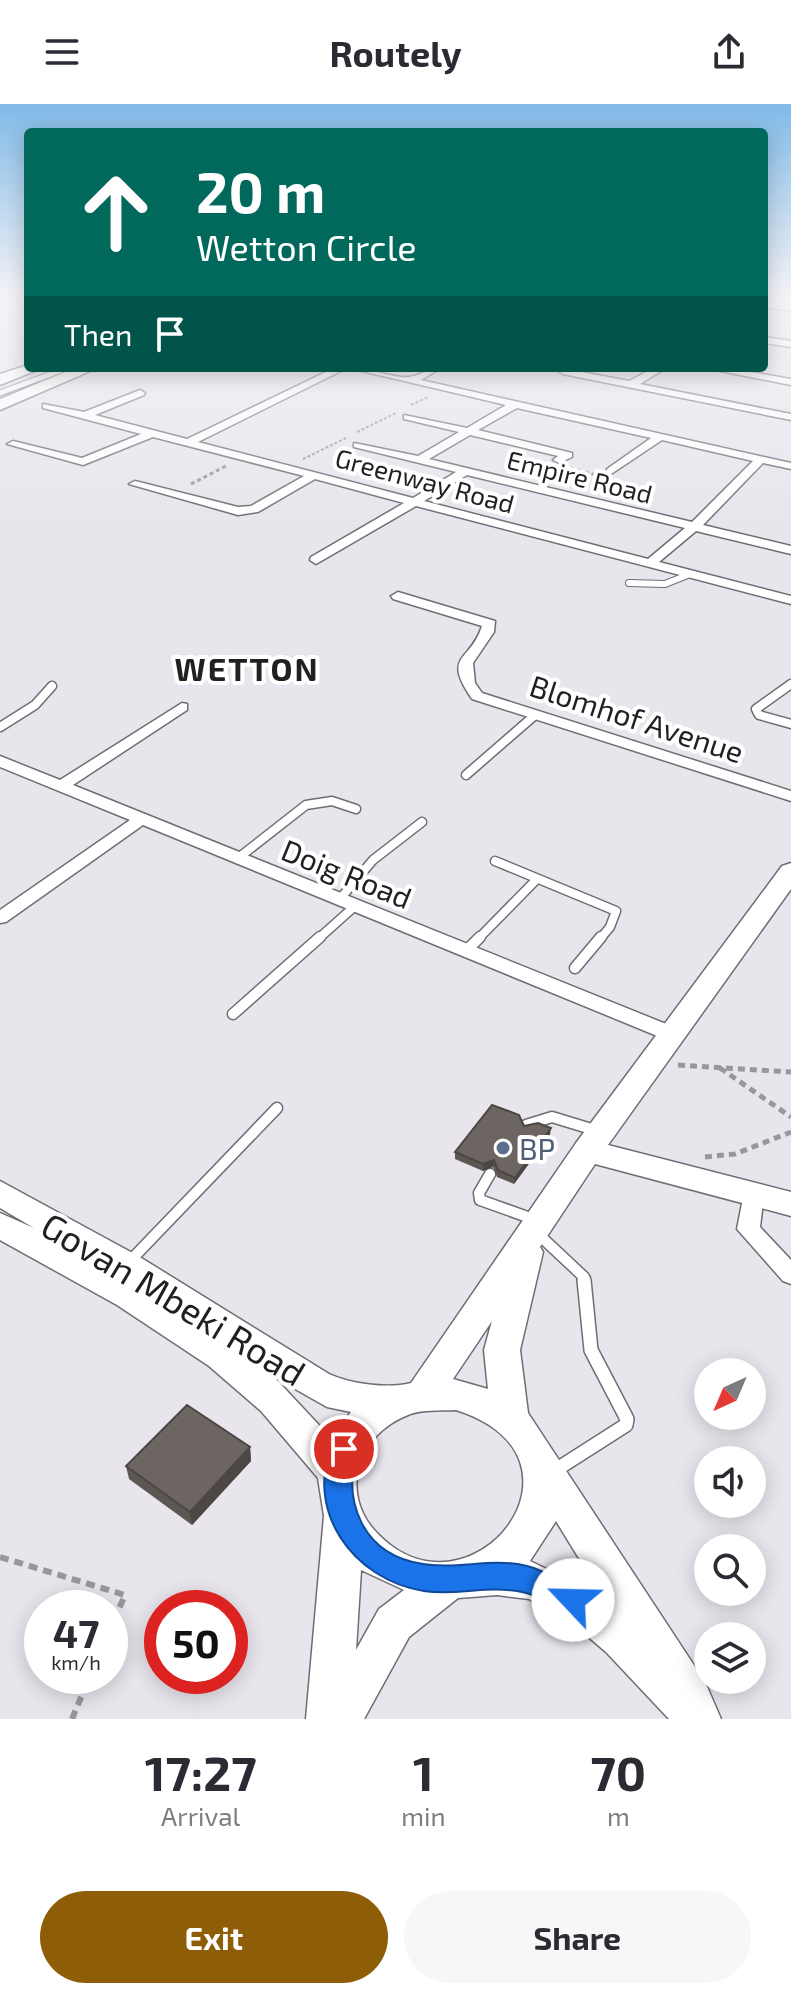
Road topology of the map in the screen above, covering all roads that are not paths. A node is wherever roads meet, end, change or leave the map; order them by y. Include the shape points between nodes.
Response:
1 (24, 372) edge
2 (42, 372) edge
3 (55, 372) edge
4 (79, 372) edge
5 (334, 372) edge
6 (372, 372) edge
7 (428, 372) edge
8 (568, 372) edge
9 (654, 372) edge
10 (733, 372) edge
11 (0, 380) edge
12 (411, 381) junction
13 (791, 382) edge
14 (630, 385) junction
15 (0, 390) edge
16 (140, 393) dead end
17 (516, 404) junction
18 (0, 405) edge
19 (47, 406) dead end
20 (85, 416) junction
21 (408, 417) dead end
22 (791, 417) edge
23 (469, 431) junction
24 (150, 434) junction
25 (660, 437) junction
26 (187, 443) junction
27 (13, 444) dead end
28 (358, 445) dead end
29 (421, 459) junction
30 (761, 459) junction
31 (559, 460) road end
32 (791, 466) edge
33 (466, 471) junction
34 (609, 474) road end
35 (313, 476) junction
36 (135, 484) dead end
37 (414, 502) junction
38 (694, 526) junction
39 (791, 550) edge
40 (316, 560) dead end
41 (649, 564) junction
42 (690, 574) junction
43 (629, 583) dead end
44 (398, 596) dead end
45 (791, 600) edge
46 (791, 684) edge
47 (52, 686) dead end
48 (182, 707) dead end
49 (535, 715) junction
50 (791, 724) edge
51 (0, 727) edge
52 (0, 761) edge
53 (466, 775) dead end
54 (61, 786) junction
55 (791, 796) edge
56 (356, 809) dead end
57 (140, 820) junction
58 (422, 822) dead end
59 (237, 859) junction
60 (495, 861) dead end
61 (791, 871) edge
62 (537, 879) junction
63 (347, 903) junction
64 (0, 918) edge
65 (466, 951) junction
66 (575, 968) dead end
67 (233, 1014) dead end
68 (674, 1035) junction
69 (277, 1108) dead end
70 (526, 1125) edge
71 (594, 1141) junction
72 (490, 1174) dead end
73 (0, 1193) edge
74 (753, 1194) junction
75 (791, 1204) edge
76 (0, 1225) edge
77 (535, 1231) junction
78 (126, 1265) junction
79 (791, 1275) edge
80 (410, 1398) junction
81 (510, 1420) junction
82 (544, 1470) junction
83 (337, 1473) junction
84 (343, 1517) junction
85 (463, 1577) junction
86 (328, 1719) edge
87 (340, 1719) edge
88 (701, 1719) edge

1 - 11 main road
2 - 15 lane
3 - 15 lane
4 - 18 main road
5 - 26 street
6 - 12 street
7 - 12 street
8 - 14 street
9 - 14 street
10 - 13 street
12 - 17 street
14 - 22 street
16 - 20 street
17 - 23 street
17 - 25 street
19 - 20 street, Greenway Road
20 - 24 street, Greenway Road
21 - 23 street
23 - 29 street
23 - 31 street via 568,455
24 - 26 street, Greenway Road
24 - 27 street via 83,462
25 - 30 street
25 - 34 street
26 - 35 street, Greenway Road
28 - 29 street, Empire Road
29 - 33 street, Empire Road
30 - 32 street
30 - 38 street
33 - 37 street
33 - 38 street, Empire Road
35 - 36 street via 246,511
35 - 37 street, Greenway Road
37 - 40 street
37 - 41 street, Greenway Road
38 - 39 street, Empire Road
38 - 41 street
41 - 42 street, Greenway Road
42 - 43 lane via 665,584
42 - 45 street, Greenway Road
44 - 49 street, Blomhof Avenue via 490,624 467,655 471,686 477,696
46 - 50 lane via 756,709 759,715
47 - 51 lane via 35,705
48 - 54 street
49 - 53 lane
49 - 55 street, Blomhof Avenue
52 - 54 street, Doig Road
54 - 57 street, Doig Road
56 - 59 lane via 332,801 306,805
57 - 59 street, Doig Road
57 - 64 street
58 - 63 lane via 373,860
59 - 63 street, Doig Road
60 - 62 lane
61 - 68 main road
62 - 65 lane
62 - 66 lane via 616,911 610,927
63 - 65 street, Doig Road
63 - 67 lane
65 - 68 street, Doig Road
68 - 71 main road
69 - 78 lane
70 - 71 lane via 550,1116
71 - 74 main road
71 - 77 main road
72 - 77 lane via 480,1200
73 - 78 main road, Govan Mbeki Road
74 - 75 main road
74 - 79 street via 748,1229
76 - 83 main road, Govan Mbeki Road via 114,1289 250,1379
77 - 80 main road
77 - 81 main road via 502,1350
77 - 82 lane via 584,1277 591,1350 627,1419 609,1438
78 - 80 main road, Govan Mbeki Road via 316,1385 340,1396
80 - 81 main road via 469,1398
80 - 83 main road via 375,1413 357,1429
81 - 82 main road via 529,1440
82 - 85 main road via 544,1498 534,1530 499,1565
82 - 88 main road
83 - 84 main road
84 - 85 main road via 373,1556 396,1570 422,1577
84 - 86 main road
85 - 87 main road via 394,1623
85 - 88 main road via 526,1579 573,1600

